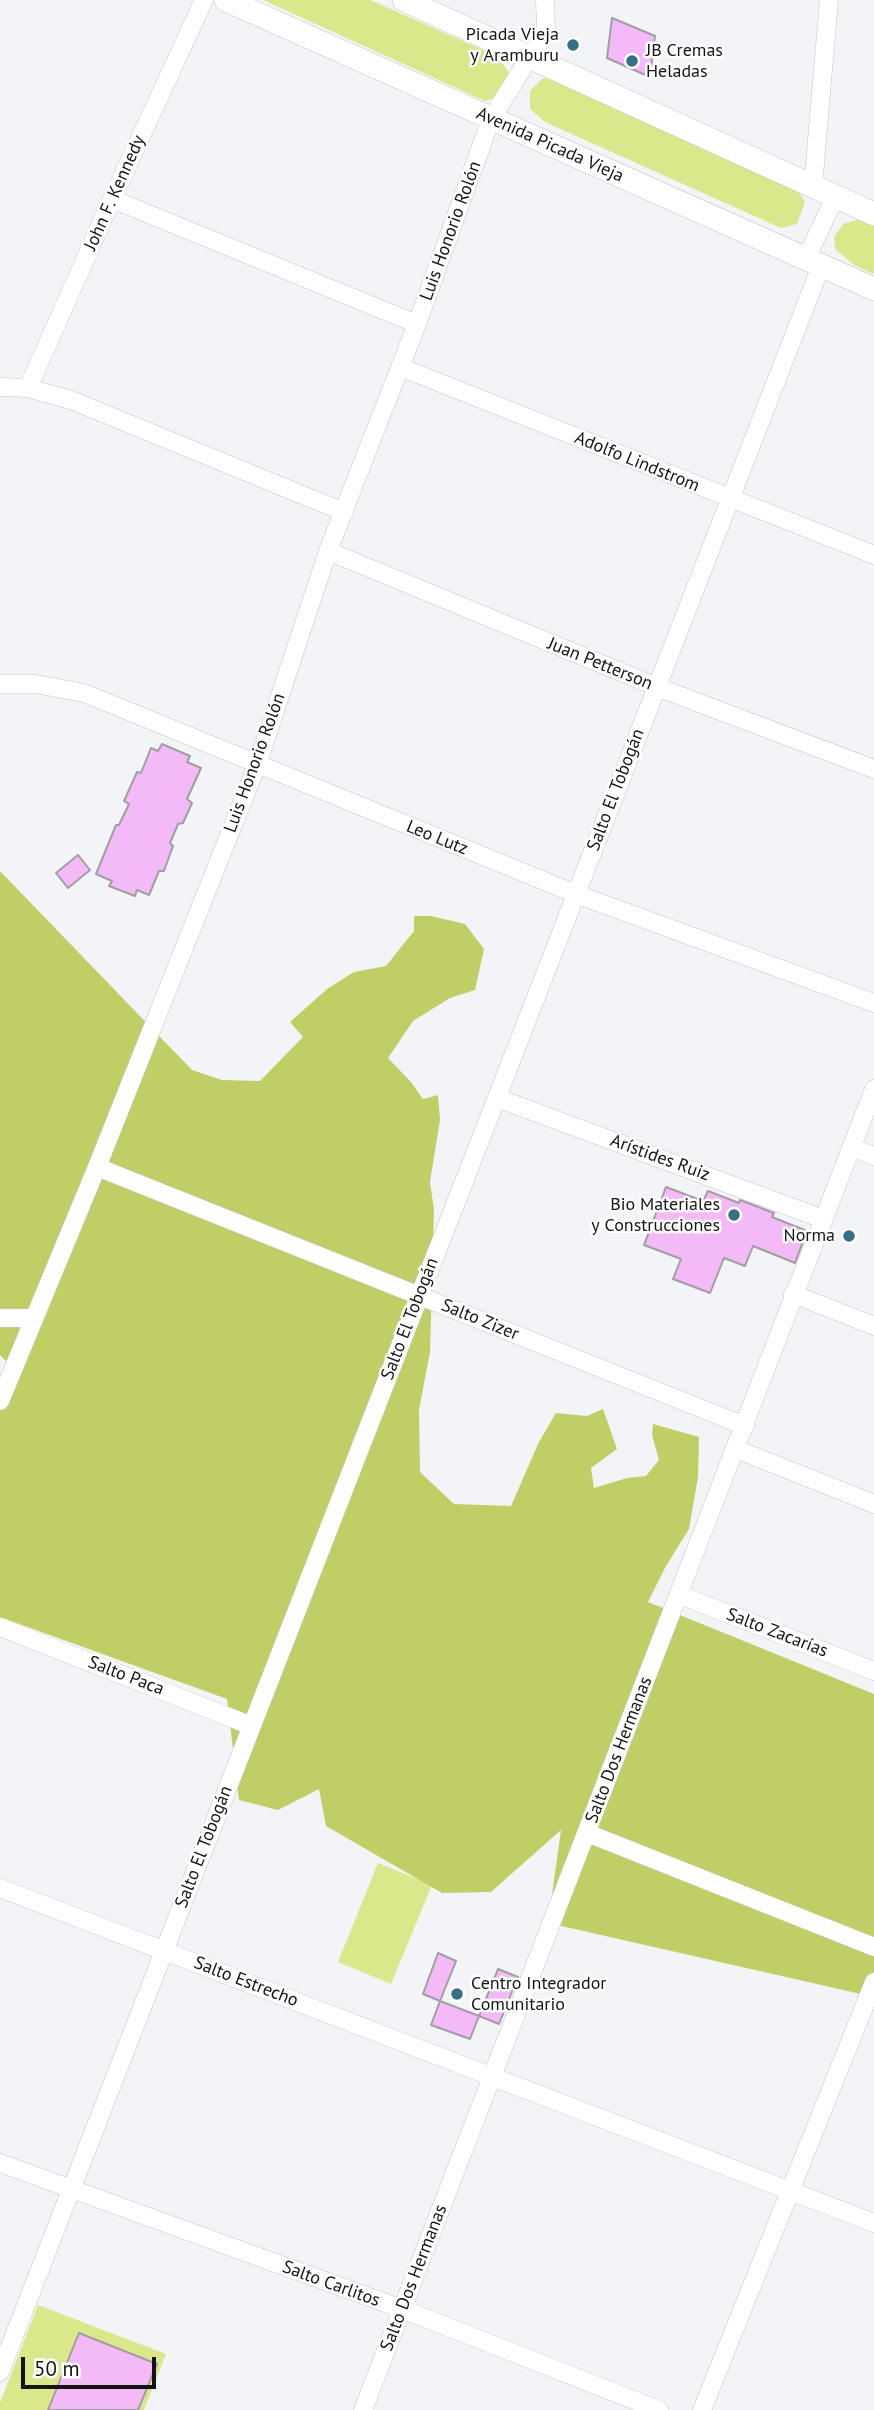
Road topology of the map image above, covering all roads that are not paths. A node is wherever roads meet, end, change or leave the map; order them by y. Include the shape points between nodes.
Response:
1 (204, 0) edge
2 (226, 0) edge
3 (404, 0) edge
4 (545, 0) edge
5 (829, 0) edge
6 (529, 56) junction
7 (491, 119) junction
8 (813, 187) junction
9 (835, 197) junction
10 (112, 199) junction
11 (874, 214) edge
12 (813, 262) junction
13 (874, 289) edge
14 (417, 324) junction
15 (400, 367) junction
16 (0, 387) edge
17 (28, 388) junction
18 (730, 499) junction
19 (344, 512) junction
20 (328, 551) junction
21 (874, 555) edge
22 (0, 684) edge
23 (657, 687) junction
24 (257, 765) junction
25 (874, 769) edge
26 (576, 894) junction
27 (874, 1003) edge
28 (874, 1089) edge
29 (497, 1097) junction
30 (851, 1147) junction
31 (874, 1156) edge
32 (97, 1167) junction
33 (823, 1219) junction
34 (793, 1294) junction
35 (419, 1296) junction
36 (0, 1318) edge
37 (34, 1318) junction
38 (874, 1326) edge
39 (0, 1401) edge
40 (745, 1426) junction
41 (736, 1449) junction
42 (874, 1504) edge
43 (680, 1595) junction
44 (0, 1627) edge
45 (874, 1671) edge
46 (252, 1726) junction
47 (587, 1833) junction
48 (0, 1888) edge
49 (874, 1947) edge
50 (164, 1950) junction
51 (874, 1982) edge
52 (493, 2076) junction
53 (0, 2163) edge
54 (71, 2190) junction
55 (790, 2190) junction
56 (874, 2223) edge
57 (402, 2309) junction
58 (0, 2372) edge
59 (363, 2410) edge
60 (659, 2410) edge
61 (702, 2410) edge

1 - 10 street, John F. Kennedy
2 - 7 street, Avenida Picada Vieja
3 - 6 street
4 - 6 street, Luis Honorio Rolón via 546,31
5 - 8 street
6 - 7 street, Luis Honorio Rolón
6 - 8 street
7 - 12 street, Avenida Picada Vieja
7 - 14 street, Luis Honorio Rolón
8 - 9 street
9 - 11 street
9 - 12 street, Salto El Tobogán
10 - 14 street
10 - 17 street, John F. Kennedy
12 - 13 street, Avenida Picada Vieja
12 - 18 street, Salto El Tobogán
14 - 15 street, Luis Honorio Rolón
15 - 18 street, Adolfo Lindstrom
15 - 19 street, Luis Honorio Rolón
16 - 17 street
17 - 19 street via 71,400
18 - 21 street, Adolfo Lindstrom
18 - 23 street, Salto El Tobogán
19 - 20 street, Luis Honorio Rolón
20 - 23 street, Juan Petterson
20 - 24 street, Luis Honorio Rolón
22 - 24 street, Leo Lutz via 36,684 84,693
23 - 25 street, Juan Petterson
23 - 26 street, Salto El Tobogán
24 - 26 street, Leo Lutz
24 - 32 street, Luis Honorio Rolón
26 - 27 street, Leo Lutz
26 - 29 street, Salto El Tobogán
28 - 30 street, Salto Dos Hermanas
29 - 33 street, Arístides Ruiz
29 - 35 street, Salto El Tobogán
30 - 31 street
30 - 33 street, Salto Dos Hermanas
32 - 35 street, Salto Zizer
32 - 37 street, Luis Honorio Rolón
33 - 34 street, Salto Dos Hermanas
34 - 38 street
34 - 40 street, Salto Dos Hermanas
35 - 40 street, Salto Zizer
35 - 46 street, Salto El Tobogán
36 - 37 street
37 - 39 street, Luis Honorio Rolón
40 - 41 street, Salto Dos Hermanas
41 - 42 street
41 - 43 street, Salto Dos Hermanas
43 - 45 street, Salto Zacarías
43 - 47 street, Salto Dos Hermanas
44 - 46 street, Salto Paca
46 - 50 street, Salto El Tobogán
47 - 49 street
47 - 52 street, Salto Dos Hermanas
48 - 50 street, Salto Estrecho
50 - 52 street, Salto Estrecho
50 - 54 street, Salto El Tobogán
51 - 55 street
52 - 55 street, Salto Estrecho
52 - 57 street, Salto Dos Hermanas
53 - 54 street, Salto Carlitos
54 - 57 street, Salto Carlitos
54 - 58 street, Salto El Tobogán
55 - 56 street, Salto Estrecho
55 - 61 street
57 - 59 street, Salto Dos Hermanas
57 - 60 street, Salto Carlitos

